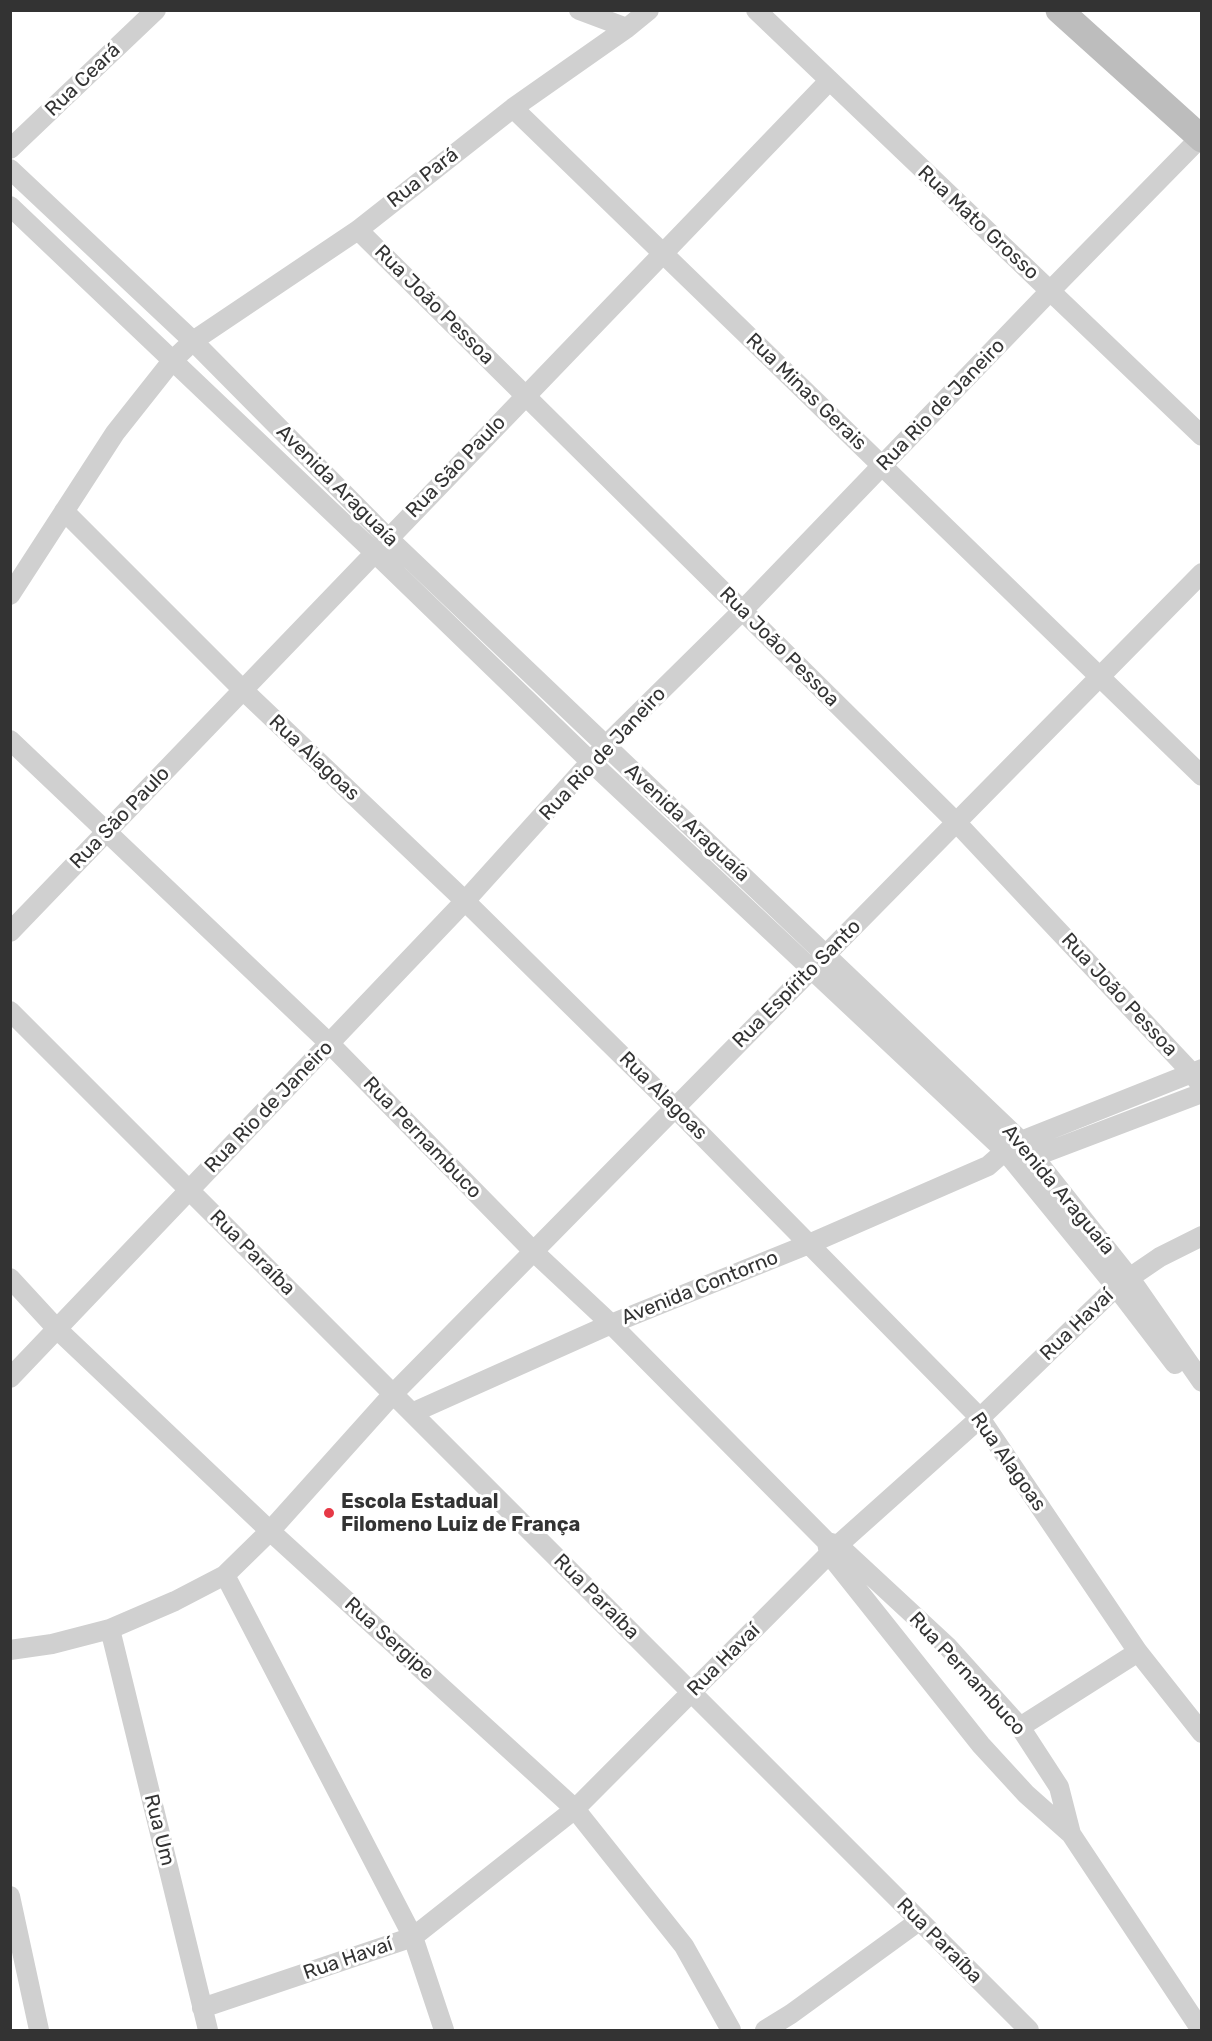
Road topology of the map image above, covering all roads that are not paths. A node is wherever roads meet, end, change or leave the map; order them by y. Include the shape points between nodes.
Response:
1 (156, 10) edge
2 (579, 10) edge
3 (649, 10) edge
4 (756, 10) edge
5 (1059, 10) edge
6 (627, 28) junction
7 (829, 81) junction
8 (513, 108) junction
9 (1201, 138) edge
10 (10, 149) edge
11 (10, 169) edge
12 (10, 206) edge
13 (358, 230) junction
14 (663, 253) junction
15 (1050, 291) junction
16 (194, 341) junction
17 (172, 361) junction
18 (526, 396) junction
19 (1202, 436) edge
20 (882, 466) junction
21 (347, 496) junction
22 (64, 512) junction
23 (332, 512) junction
24 (381, 545) junction
25 (1202, 573) edge
26 (10, 595) edge
27 (742, 611) junction
28 (1099, 677) junction
29 (243, 690) junction
30 (10, 740) edge
31 (605, 746) junction
32 (592, 763) junction
33 (1202, 776) edge
34 (956, 822) junction
35 (108, 831) junction
36 (465, 901) junction
37 (10, 932) edge
38 (826, 954) junction
39 (812, 969) junction
40 (10, 1011) edge
41 (329, 1043) junction
42 (1198, 1076) edge
43 (1202, 1093) edge
44 (675, 1108) junction
45 (1019, 1153) junction
46 (189, 1190) junction
47 (1202, 1236) edge
48 (809, 1244) junction
49 (534, 1252) junction
50 (10, 1278) edge
51 (1123, 1282) junction
52 (611, 1324) junction
53 (57, 1329) junction
54 (10, 1378) edge
55 (1199, 1387) edge
56 (393, 1394) junction
57 (412, 1413) junction
58 (980, 1418) junction
59 (270, 1532) junction
60 (831, 1547) junction
61 (225, 1575) junction
62 (110, 1629) junction
63 (10, 1650) edge
64 (1138, 1652) junction
65 (692, 1693) junction
66 (1020, 1727) junction
67 (1202, 1733) edge
68 (575, 1809) junction
69 (1071, 1834) junction
70 (10, 1896) edge
71 (920, 1921) junction
72 (412, 1937) junction
73 (202, 2008) junction
74 (1201, 2030) edge
75 (39, 2031) edge
76 (208, 2031) edge
77 (444, 2031) edge
78 (730, 2031) edge
79 (765, 2031) edge
80 (1029, 2031) edge

1 - 10 street, Rua Ceará
2 - 6 street
3 - 6 street, Rua Pará
4 - 7 street, Rua Mato Grosso
5 - 9 street
6 - 8 street, Rua Pará
7 - 14 street, Rua São Paulo
7 - 15 street, Rua Mato Grosso
8 - 13 street, Rua Pará
8 - 14 street, Rua Minas Gerais
9 - 15 street, Rua Rio de Janeiro
11 - 16 street, Avenida Araguaía
12 - 17 street, Avenida Araguaía
13 - 16 street, Rua Pará
13 - 18 street, Rua João Pessoa
14 - 18 street, Rua São Paulo
14 - 20 street, Rua Minas Gerais
15 - 19 street, Rua Mato Grosso
15 - 20 street, Rua Rio de Janeiro
16 - 17 street, Rua Pará
16 - 21 street, Avenida Araguaía
17 - 22 street, Rua Pará via 115,433
17 - 23 street, Avenida Araguaía
18 - 24 street, Rua São Paulo
18 - 27 street, Rua João Pessoa
20 - 27 street, Rua Rio de Janeiro
20 - 28 street, Rua Minas Gerais
21 - 23 street
21 - 24 street, Avenida Araguaía
22 - 26 street, Rua Pará
22 - 29 street, Rua Alagoas
23 - 24 street, Avenida Araguaía
24 - 29 street, Rua São Paulo
24 - 31 street, Avenida Araguaía
24 - 32 street, Avenida Araguaía
25 - 28 street, Rua Espírito Santo
27 - 31 street, Rua Rio de Janeiro
27 - 34 street, Rua João Pessoa
28 - 33 street, Rua Minas Gerais
28 - 34 street, Rua Espírito Santo
29 - 35 street, Rua São Paulo
29 - 36 street, Rua Alagoas
30 - 35 street, Rua Pernambuco
31 - 32 street, Rua Rio de Janeiro
31 - 38 street, Avenida Araguaía
32 - 36 street, Rua Rio de Janeiro
32 - 39 street, Avenida Araguaía
34 - 38 street, Rua Espírito Santo
34 - 42 street, Rua João Pessoa
35 - 37 street, Rua São Paulo
35 - 41 street, Rua Pernambuco
36 - 41 street, Rua Rio de Janeiro
36 - 44 street, Rua Alagoas
38 - 39 street, Rua Espírito Santo
38 - 45 street, Avenida Araguaía
39 - 44 street, Rua Espírito Santo
39 - 45 street, Avenida Araguaía
40 - 46 street, Rua Paraíba
41 - 46 street, Rua Rio de Janeiro
41 - 49 street, Rua Pernambuco
42 - 45 street, Avenida Contorno
43 - 45 street, Avenida Contorno
44 - 48 street, Rua Alagoas
44 - 49 street, Rua Espírito Santo
45 - 48 street, Avenida Contorno
45 - 51 street, Avenida Araguaía
46 - 53 street, Rua Rio de Janeiro
46 - 56 street, Rua Paraíba
47 - 51 street, Rua Havaí
48 - 52 street, Avenida Contorno
48 - 58 street, Rua Alagoas
49 - 52 street, Rua Pernambuco
49 - 56 street, Rua Espírito Santo
50 - 53 street, Rua Sergipe
51 - 55 street, Avenida Araguaía
51 - 58 street, Rua Havaí
52 - 57 street, Avenida Contorno
52 - 60 street, Rua Pernambuco
53 - 54 street, Rua Rio de Janeiro
53 - 59 street, Rua Sergipe
56 - 57 street, Rua Paraíba
56 - 59 street, Rua Espírito Santo
57 - 65 street, Rua Paraíba
58 - 60 street, Rua Havaí
58 - 64 street, Rua Alagoas
59 - 61 street, Rua Espírito Santo
59 - 68 street, Rua Sergipe
60 - 65 street, Rua Havaí
60 - 66 street, Rua Pernambuco via 947,1646
60 - 69 street, Rua Pernambuco via 981,1745 1026,1794
61 - 62 street, Rua Espírito Santo
61 - 72 street
62 - 63 street, Rua Espírito Santo
62 - 73 street, Rua Um
64 - 66 street
64 - 67 street, Rua Alagoas
65 - 68 street, Rua Havaí
65 - 71 street, Rua Paraíba
66 - 69 street, Rua Pernambuco via 1059,1787
68 - 72 street, Rua Havaí
68 - 78 street, Rua Sergipe via 684,1946
69 - 74 street, Rua Pernambuco
70 - 75 street
71 - 79 street
71 - 80 street, Rua Paraíba
72 - 73 street, Rua Havaí
72 - 77 street
73 - 76 street, Rua Um

